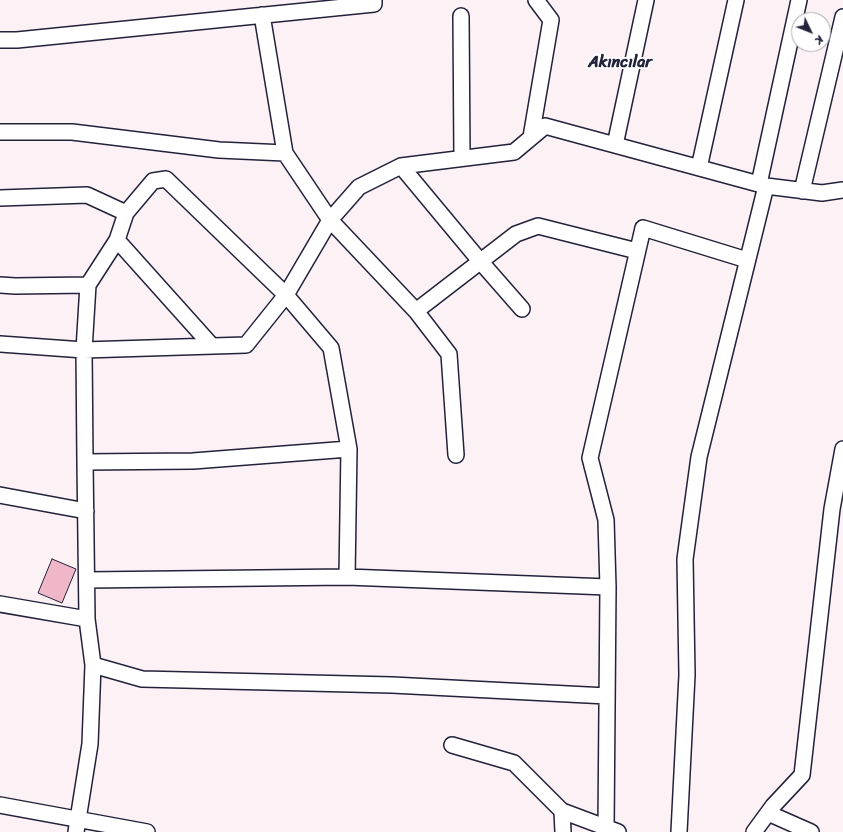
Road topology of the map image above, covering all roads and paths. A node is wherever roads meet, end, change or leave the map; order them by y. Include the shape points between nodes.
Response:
1 (276, 0) edge
2 (374, 0) edge
3 (536, 0) edge
4 (646, 0) edge
5 (736, 0) edge
6 (799, 0) edge
7 (285, 13) junction
8 (262, 15) junction
9 (461, 16) dead end
10 (843, 17) edge
11 (0, 40) edge
12 (0, 132) edge
13 (531, 137) junction
14 (616, 146) junction
15 (285, 153) junction
16 (462, 158) junction
17 (401, 166) junction
18 (699, 168) junction
19 (762, 185) junction
20 (843, 190) edge
21 (802, 191) junction
22 (0, 198) edge
23 (126, 213) junction
24 (330, 220) junction
25 (117, 240) junction
26 (637, 251) junction
27 (747, 260) junction
28 (480, 261) junction
29 (0, 285) edge
30 (88, 285) junction
31 (286, 295) junction
32 (522, 310) dead end
33 (416, 312) junction
34 (0, 344) edge
35 (212, 346) junction
36 (84, 350) junction
37 (349, 449) junction
38 (843, 449) edge
39 (456, 455) dead end
40 (85, 462) junction
41 (0, 495) edge
42 (86, 511) junction
43 (347, 577) junction
44 (87, 580) junction
45 (608, 587) junction
46 (0, 604) edge
47 (87, 619) junction
48 (93, 666) junction
49 (607, 696) junction
50 (452, 745) dead end
51 (0, 805) edge
52 (562, 811) junction
53 (768, 813) junction
54 (77, 826) edge
55 (612, 830) edge
56 (147, 832) edge
57 (563, 832) edge
58 (679, 832) edge
59 (754, 832) edge
60 (811, 832) edge

1 - 7 street
2 - 7 street via 374,4
3 - 13 street via 551,20
4 - 14 street
5 - 18 street
6 - 19 street
7 - 8 street
8 - 11 street
8 - 15 street
9 - 16 street
10 - 21 street
12 - 15 street via 72,132 219,150
13 - 14 street via 545,126
13 - 16 street via 514,152
14 - 18 street
15 - 24 street
16 - 17 street
17 - 24 street via 359,187
17 - 28 street
18 - 19 street
19 - 21 street
19 - 27 street
20 - 21 street via 822,193
22 - 23 street via 87,195
23 - 25 street
23 - 31 street via 153,181 166,179
24 - 31 street
24 - 33 street
25 - 30 street
25 - 35 street
26 - 27 street via 643,228
26 - 28 street via 538,226 516,234
26 - 45 street via 590,458 606,520
27 - 58 street via 699,457 685,559 687,674
28 - 32 street
28 - 33 street
29 - 30 street
30 - 36 street
31 - 35 street via 246,345
31 - 37 street via 331,348
33 - 39 street via 449,354
34 - 36 street
35 - 36 street
36 - 40 street
37 - 40 street via 193,461
37 - 43 street
38 - 53 street via 832,509 802,775
40 - 42 street
41 - 42 street
42 - 44 street
43 - 44 street
43 - 45 street
44 - 47 street
45 - 49 street
46 - 47 street
47 - 48 street
48 - 49 street via 142,680 392,685
48 - 54 street via 90,744
49 - 55 street
50 - 52 street via 514,763
51 - 54 street
52 - 55 street
52 - 57 street
53 - 59 street
53 - 60 street
54 - 56 street

